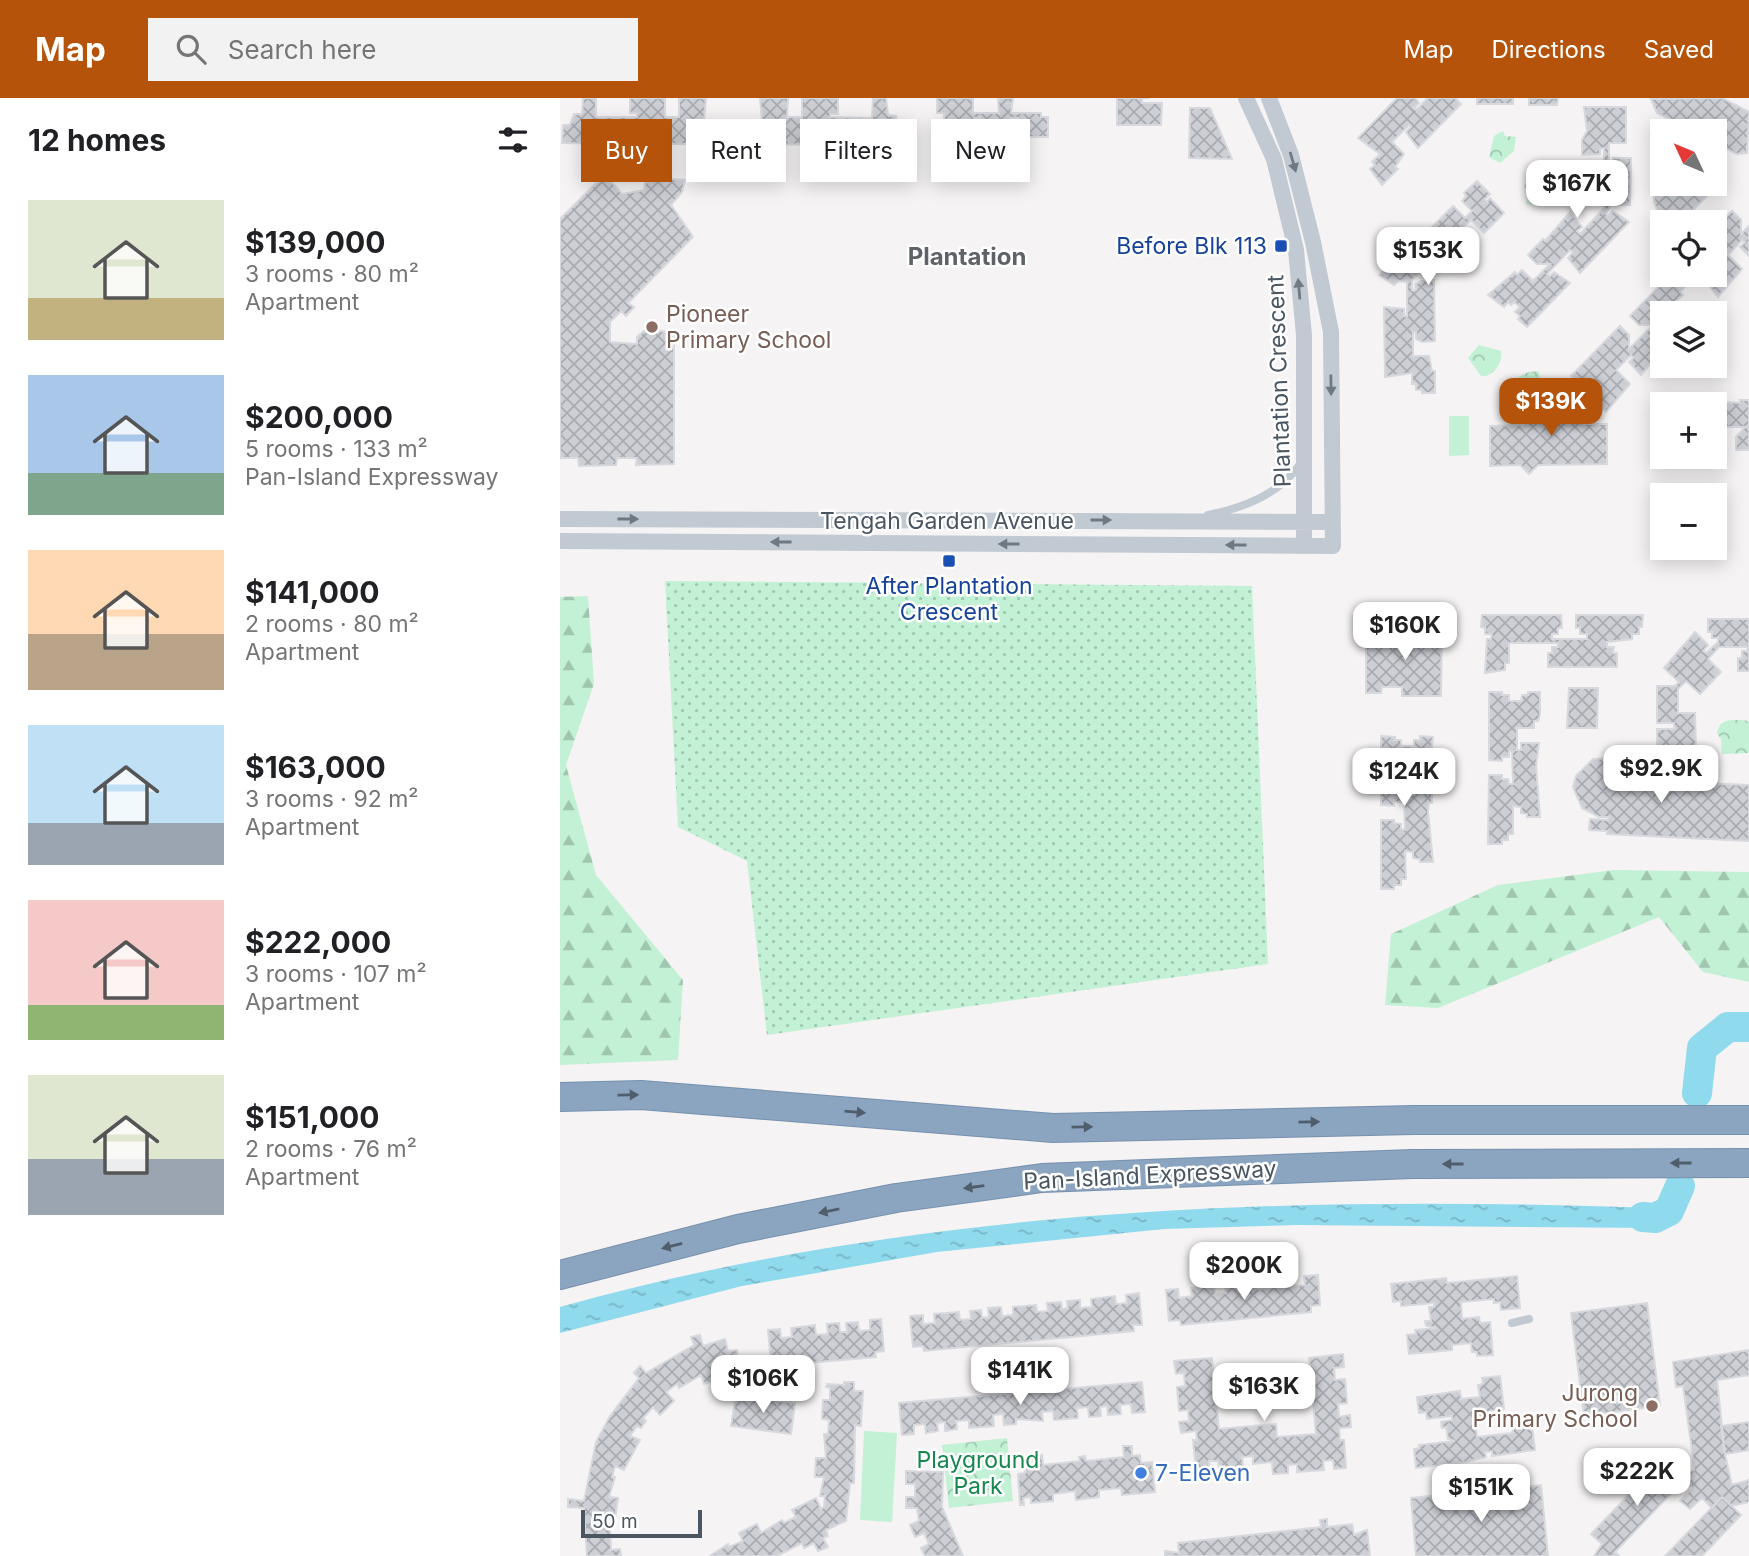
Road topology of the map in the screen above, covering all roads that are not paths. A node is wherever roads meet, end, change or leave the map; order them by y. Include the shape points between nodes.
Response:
1 (1246, 98) edge
2 (1269, 98) edge
3 (1306, 455) junction
4 (560, 519) edge
5 (1188, 520) junction
6 (1306, 520) junction
7 (1332, 522) junction
8 (560, 541) edge
9 (1304, 546) junction
10 (1333, 546) joint
11 (560, 1097) edge
12 (1749, 1120) edge
13 (1749, 1163) edge
14 (560, 1275) edge
15 (1529, 1319) dead end
16 (1512, 1323) dead end

3 -> 1 street, Plantation Crescent via 1304,335 1296,250 1274,159
2 -> 7 street, Plantation Crescent via 1294,167 1331,332
3 - 5 lane via 1291,478 1262,496 1230,511
3 - 6 street, Plantation Crescent
4 -> 5 street, Tengah Garden Avenue
5 - 6 street, Tengah Garden Avenue
6 - 7 street, Tengah Garden Avenue
6 - 9 street, Plantation Crescent
7 - 10 street, Plantation Crescent
9 -> 8 street, Tengah Garden Avenue
9 - 10 street, Tengah Garden Avenue
11 -> 12 highway, Pan-Island Expressway via 641,1095 1054,1128 1413,1120
13 -> 14 highway, Pan-Island Expressway via 1412,1164 1042,1178 896,1198 738,1229
15 - 16 lane

